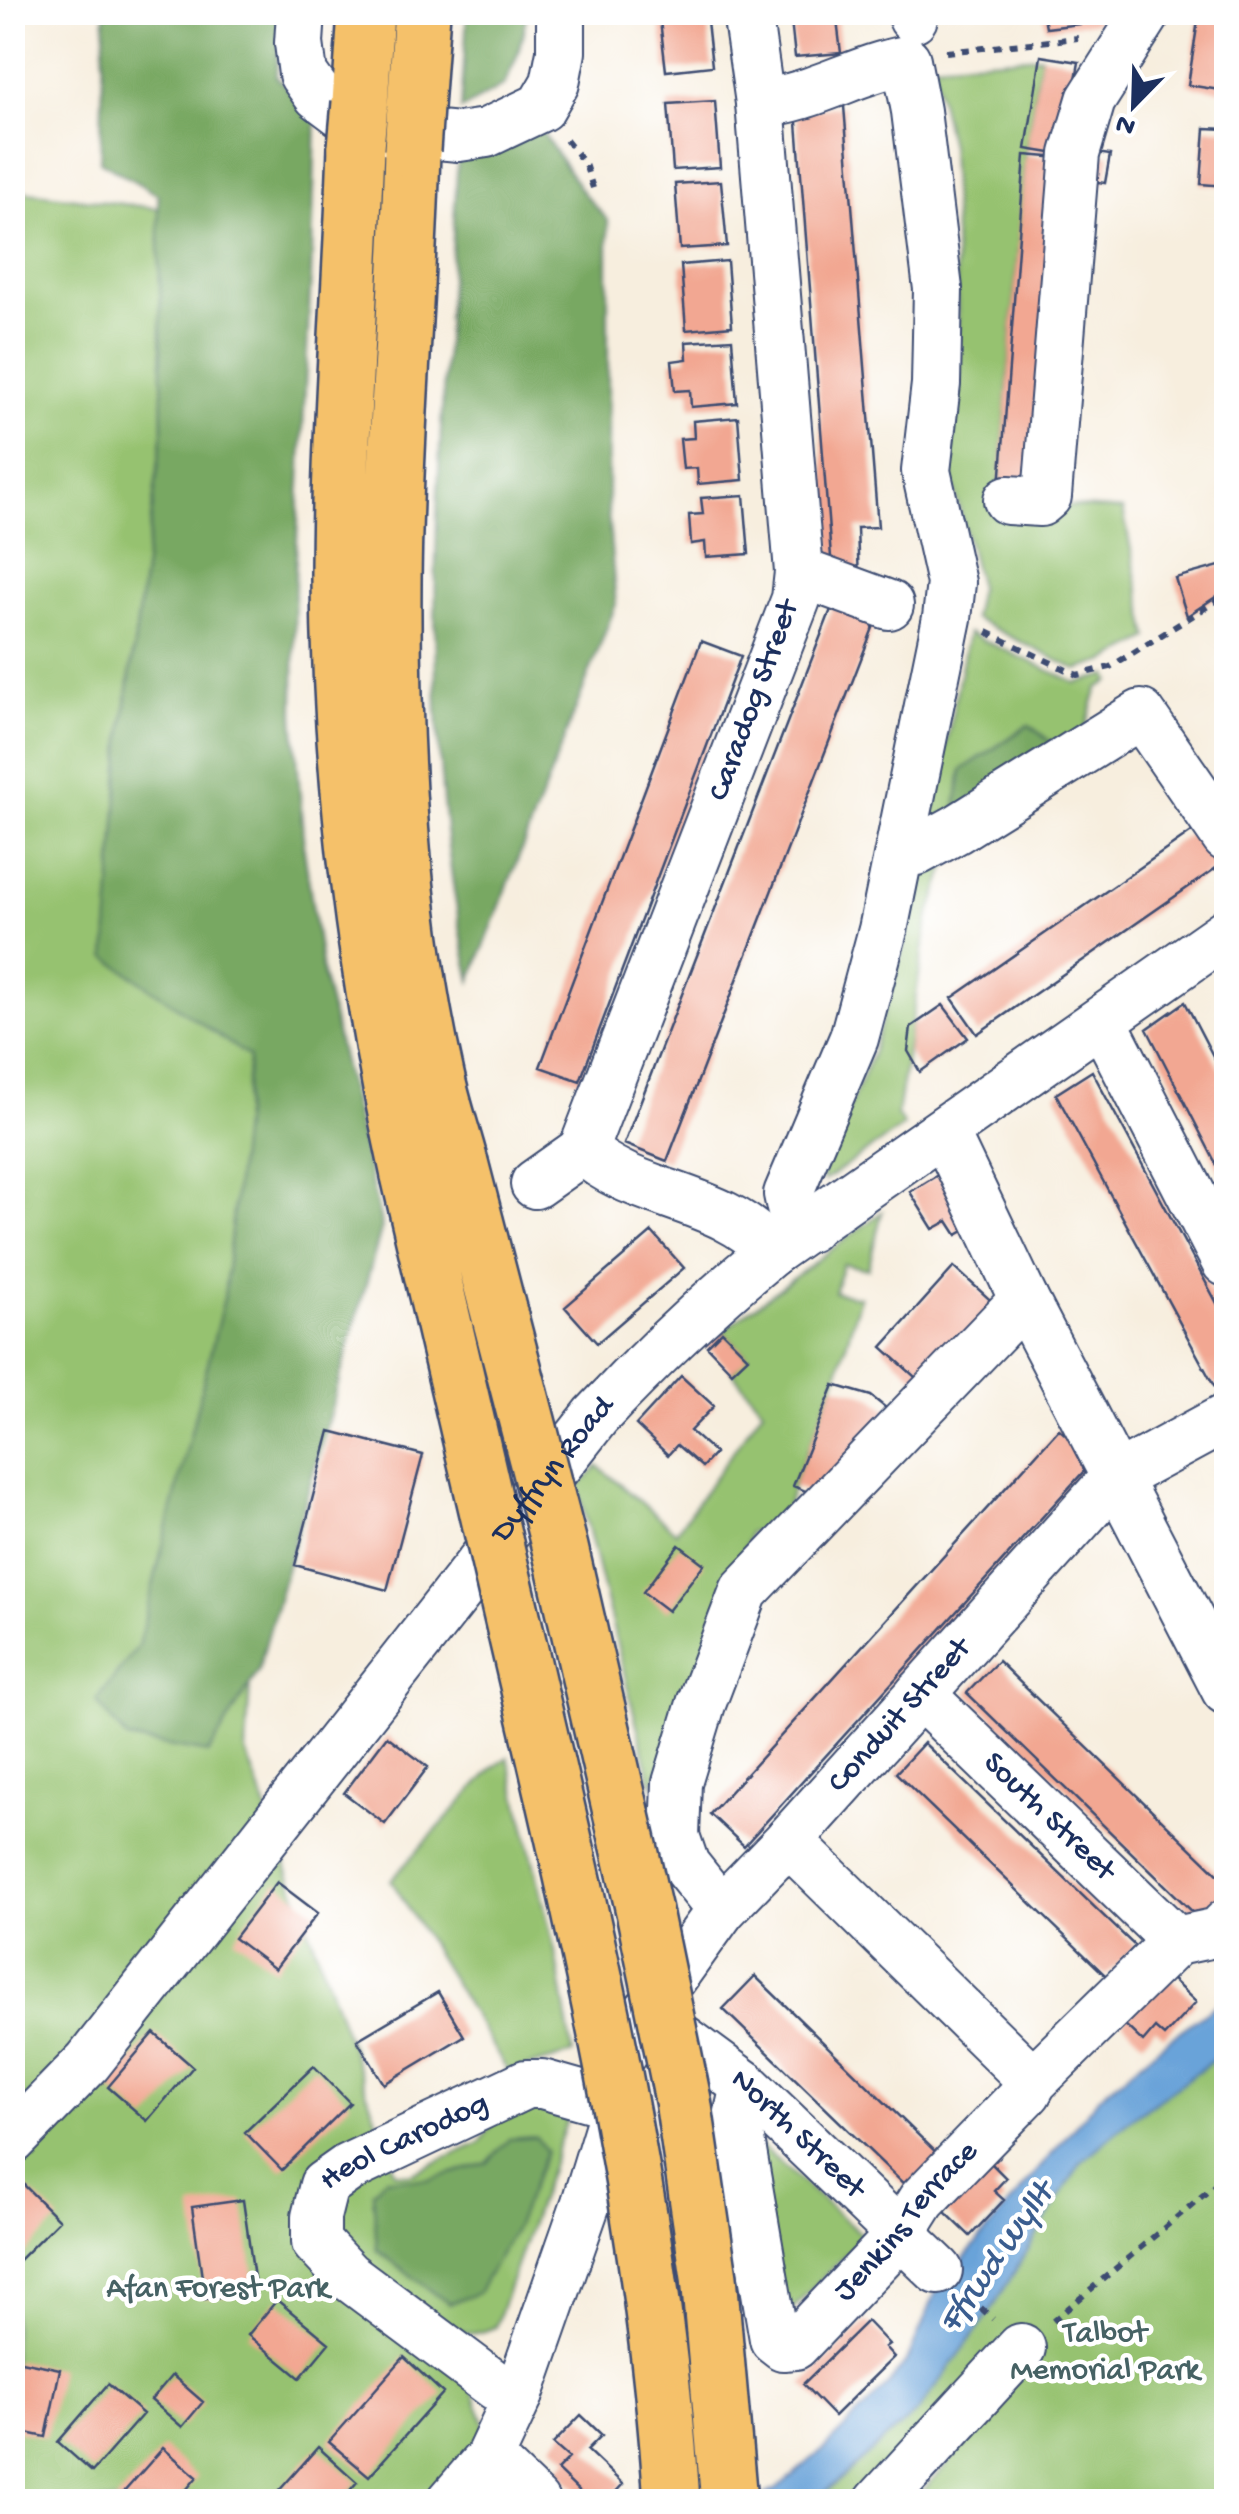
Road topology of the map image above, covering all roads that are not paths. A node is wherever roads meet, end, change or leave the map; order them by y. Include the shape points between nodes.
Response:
1 (301, 12) edge
2 (366, 12) edge
3 (422, 12) edge
4 (561, 12) edge
5 (748, 12) edge
6 (1133, 35) edge
7 (760, 103) junction
8 (1008, 500) dead end
9 (799, 572) junction
10 (889, 605) dead end
11 (1226, 837) edge
12 (917, 851) dead end
13 (1226, 933) edge
14 (1100, 1023) junction
15 (944, 1132) junction
16 (582, 1150) junction
17 (435, 1168) junction
18 (535, 1184) dead end
19 (790, 1240) junction
20 (1226, 1262) edge
21 (1024, 1300) junction
22 (1226, 1418) edge
23 (1115, 1478) junction
24 (1226, 1690) edge
25 (920, 1694) junction
26 (788, 1841) junction
27 (721, 1910) junction
28 (1226, 1924) edge
29 (1176, 1941) junction
30 (647, 2013) junction
31 (1034, 2081) junction
32 (616, 2084) junction
33 (745, 2085) junction
34 (12, 2140) edge
35 (900, 2235) junction
36 (938, 2270) dead end
37 (1021, 2348) road end
38 (519, 2394) junction
39 (489, 2458) junction
40 (451, 2502) edge
41 (536, 2502) edge
42 (672, 2502) edge
43 (729, 2502) edge
44 (879, 2502) edge

1 - 4 street via 304,74 318,95 362,128 459,137 486,134 541,107 555,83
2 - 17 highway via 341,464 345,708 353,840 386,1069
3 - 17 highway via 393,580 394,707 401,835 436,1074
5 - 7 street, Caradog Street
6 - 8 street via 1091,100 1076,154 1047,496 1040,502
7 - 9 street, Caradog Street
7 - 19 street via 906,60 938,290 926,472 950,583 883,930 859,1020 788,1194
9 - 10 street
9 - 16 street, Caradog Street via 796,599
11 - 12 street via 1141,714
13 - 14 street, Dyffryn Road
14 - 15 street, Dyffryn Road
14 - 20 street
15 - 19 street, Dyffryn Road
15 - 21 street
16 - 18 street
16 - 19 street via 601,1166 702,1204 757,1234
17 - 42 highway, bridge via 630,2161
17 - 43 highway, bridge via 560,1548 644,1912 709,2277
19 - 34 street, Dyffryn Road via 716,1297 596,1416 88,2062
21 - 23 street
21 - 27 street via 744,1590 677,1783 674,1836 685,1865
22 - 23 street, Conduit Street
23 - 24 street
23 - 25 street, Conduit Street
25 - 26 street, Conduit Street
25 - 29 street, South Street
26 - 27 street, Conduit Street
26 - 31 street
27 - 30 street, Conduit Street
28 - 29 street, Jenkins Terrace via 1219,1932
29 - 31 street, Jenkins Terrace
30 - 32 street, Conduit Street
30 - 33 street, North Street
31 - 35 street, Jenkins Terrace via 922,2200
32 - 38 street via 586,2203
32 - 38 street, Heol Carodog via 526,2084 324,2185 316,2242 347,2276 496,2386
33 - 35 street, North Street
33 - 35 street, Jenkins Terrace via 737,2122 774,2339 795,2345
35 - 36 street, North Street
37 - 44 street
38 - 39 street
39 - 40 street
39 - 41 street

